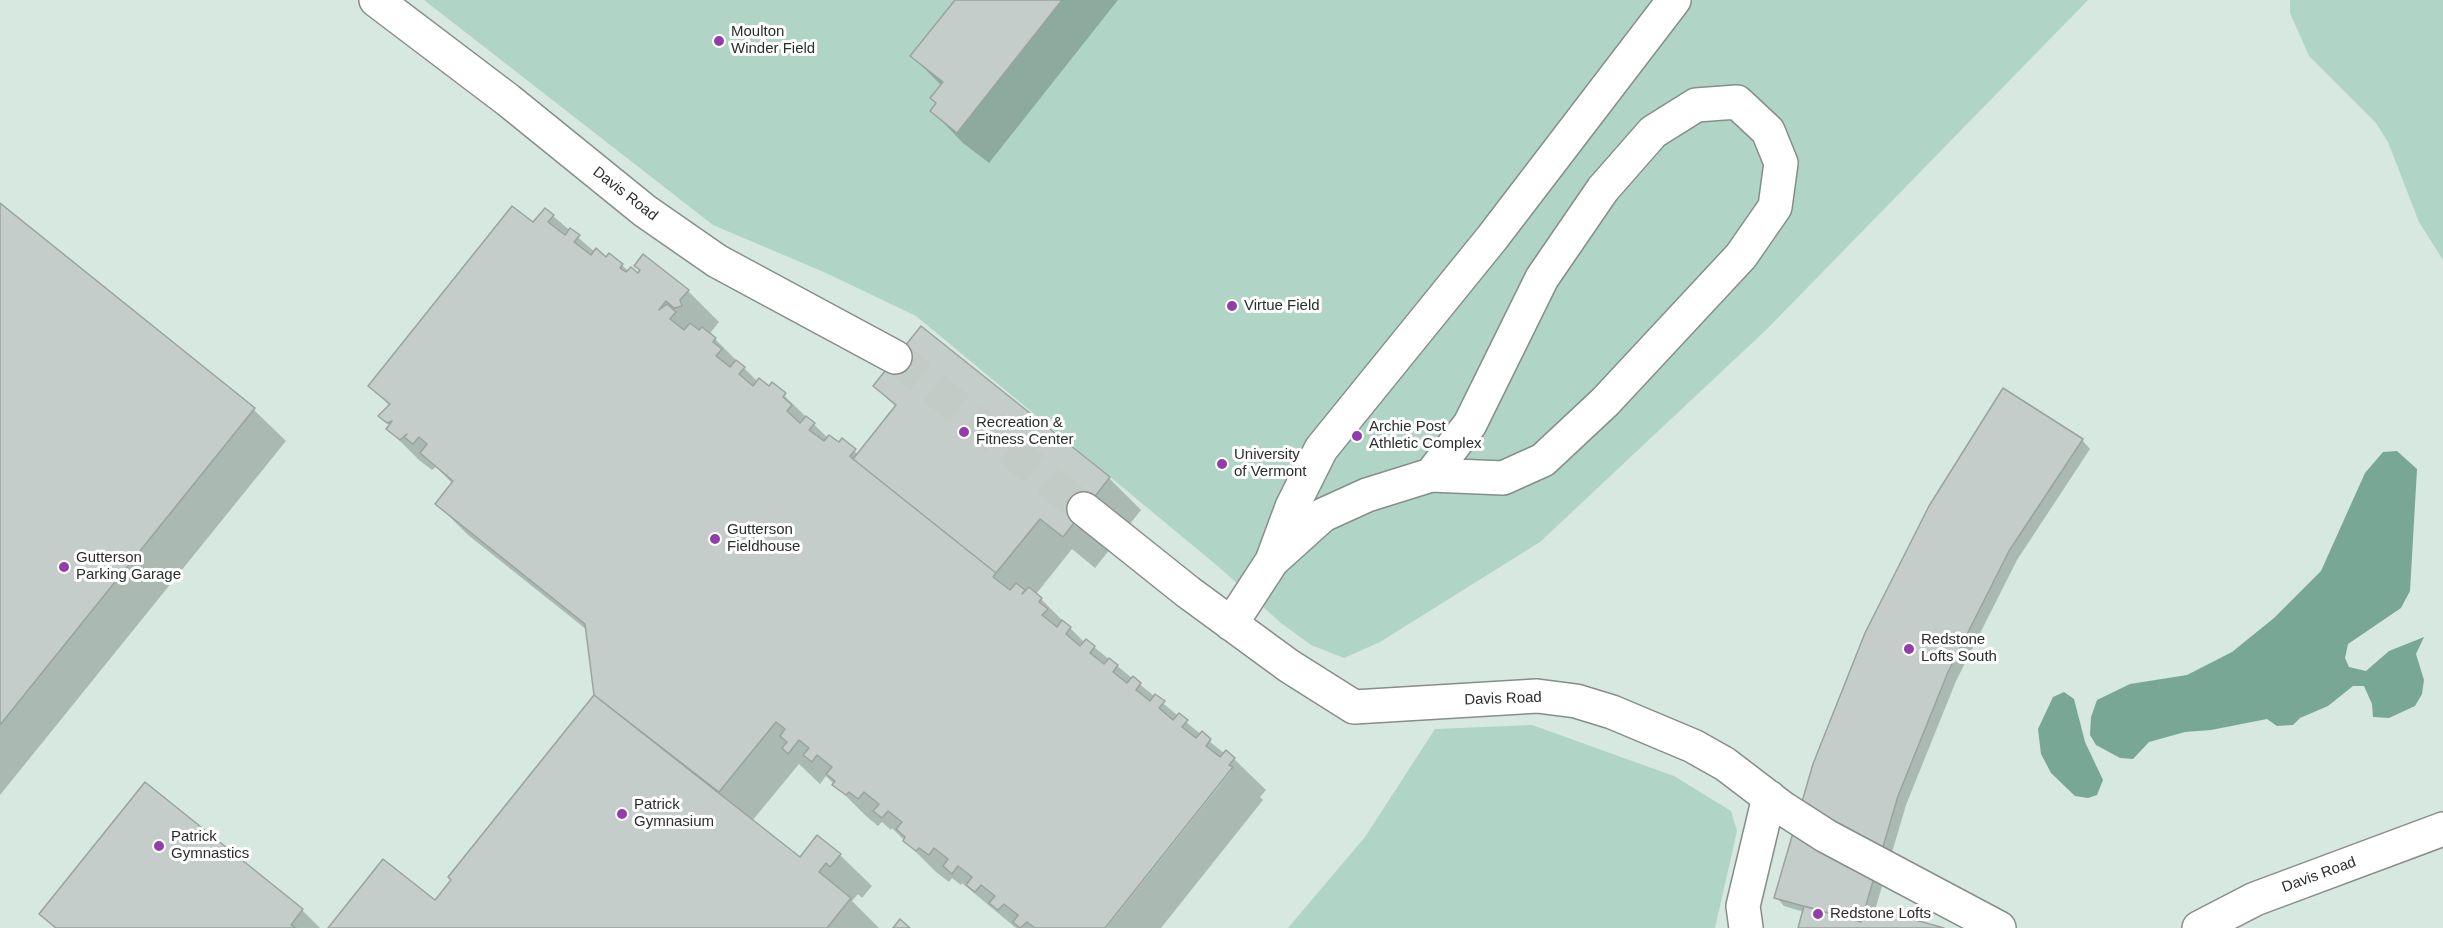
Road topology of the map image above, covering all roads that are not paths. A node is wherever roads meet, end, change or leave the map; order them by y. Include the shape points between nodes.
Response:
1 (376, 0) edge
2 (1674, 0) edge
3 (896, 357) tunnel mouth
4 (1431, 475) junction
5 (1084, 510) tunnel mouth
6 (1272, 561) junction
7 (1231, 624) junction
8 (1769, 797) junction
9 (2443, 829) edge
10 (1746, 928) edge
11 (1999, 928) edge
12 (2199, 928) edge

1 - 3 street, Davis Road via 645,211 717,261
2 - 6 street via 1491,238 1321,449 1292,507
4 - 4 street via 1470,424 1542,278 1603,189 1653,132 1696,105 1737,102 1768,131 1781,163 1775,207 1741,256 1605,402 1543,460 1503,478
4 - 6 street via 1367,495 1323,515
5 - 7 street, Davis Road
6 - 7 street
7 - 8 street, Davis Road via 1354,707 1526,696 1576,701 1693,746
8 - 10 street via 1743,906
8 - 11 street, Davis Road via 1826,836
9 - 12 street, Davis Road via 2255,899

